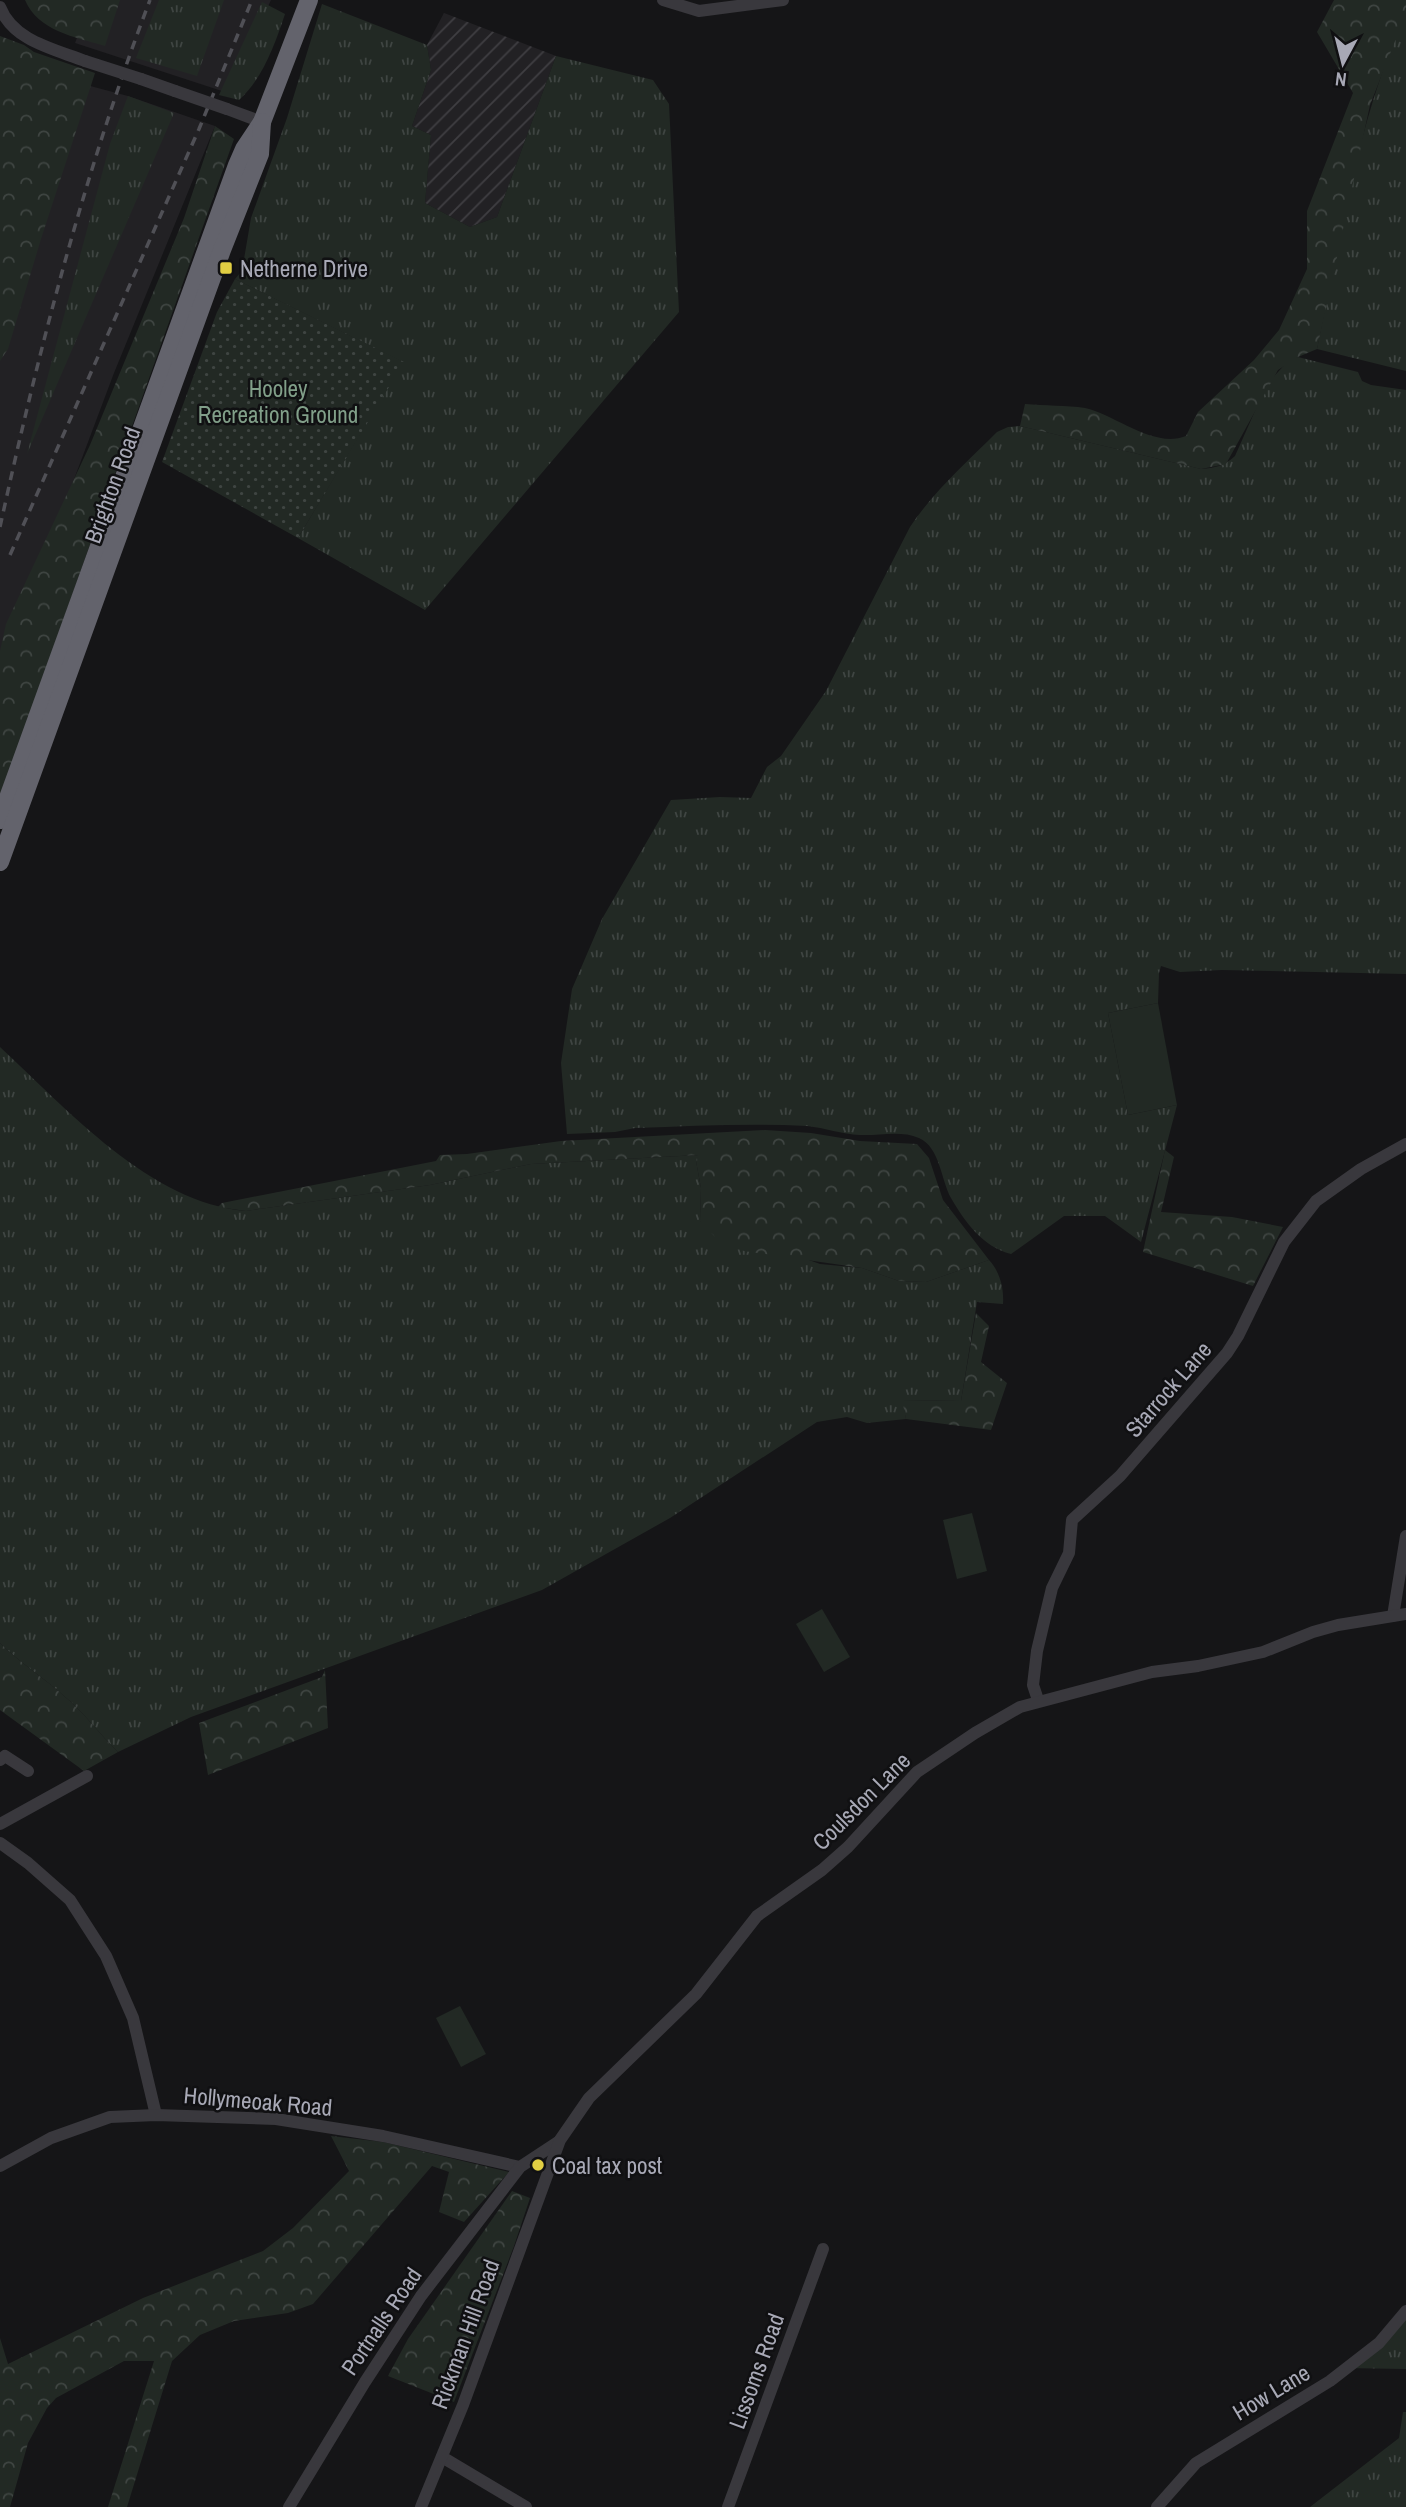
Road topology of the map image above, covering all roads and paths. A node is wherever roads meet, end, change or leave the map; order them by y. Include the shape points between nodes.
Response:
1 (309, 0) edge
2 (663, 0) edge
3 (783, 0) edge
4 (0, 6) edge
5 (262, 122) junction
6 (0, 820) edge
7 (0, 862) edge
8 (1406, 1144) edge
9 (1406, 1536) edge
10 (1399, 1615) edge
11 (1038, 1700) junction
12 (0, 1759) edge
13 (28, 1771) dead end
14 (88, 1776) dead end
15 (0, 1824) edge
16 (0, 1843) edge
17 (156, 2115) junction
18 (560, 2140) junction
19 (0, 2166) edge
20 (520, 2167) junction
21 (547, 2174) joint
22 (823, 2249) dead end
23 (1406, 2312) edge
24 (442, 2457) junction
25 (289, 2507) edge
26 (421, 2507) edge
27 (526, 2507) edge
28 (728, 2507) edge
29 (1157, 2507) edge

1 - 5 highway, Brighton Road
2 - 3 street via 699,11
4 - 5 street, bridge via 27,39
5 - 6 highway, Brighton Road via 237,165
5 - 7 highway, Brighton Road via 260,154
8 - 11 street, Starrock Lane via 1316,1201 1284,1242 1227,1353 1121,1476 1072,1520 1069,1553 1052,1588 1037,1651 1033,1685
9 - 10 street
10 - 11 street, Coulsdon Lane via 1326,1628 1231,1660 1152,1672
11 - 18 street, Coulsdon Lane via 932,1761 905,1783 848,1847 757,1916 696,1994 589,2098
12 - 13 street via 5,1756
14 - 15 street
16 - 17 street via 71,1900 106,1956 133,2018
17 - 19 street, Hollymeoak Road via 110,2117 51,2138
17 - 20 street, Hollymeoak Road via 276,2119 383,2136
18 - 20 street, Coulsdon Lane
18 - 21 street, Coulsdon Lane
20 - 25 street, Portnalls Road via 421,2297
21 - 24 street, Rickman Hill Road
22 - 28 street, Lissoms Road
23 - 29 street, How Lane via 1378,2343 1330,2381 1196,2463
24 - 26 street, Rickman Hill Road
24 - 27 street

